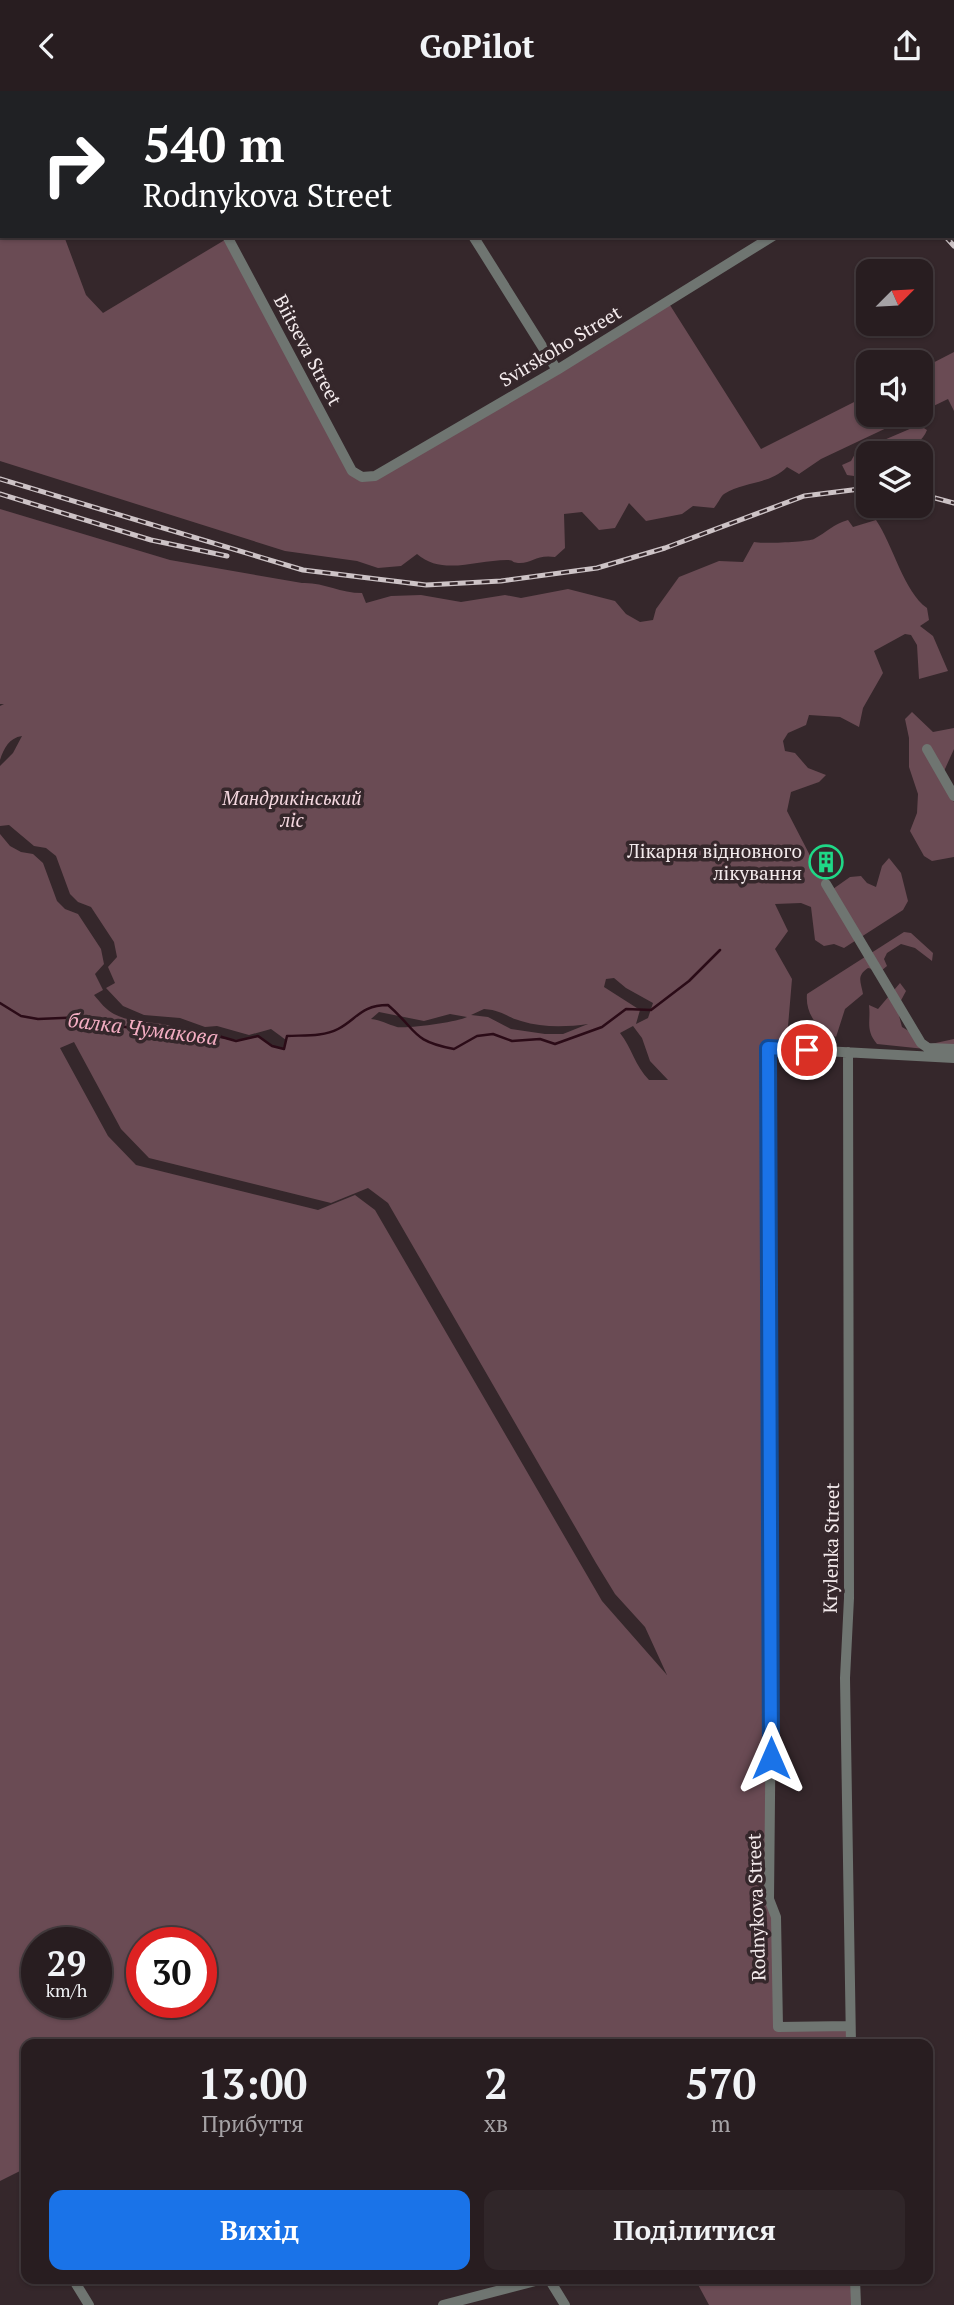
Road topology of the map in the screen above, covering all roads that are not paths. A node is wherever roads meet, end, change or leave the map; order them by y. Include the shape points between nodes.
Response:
1 (228, 238) edge
2 (474, 238) edge
3 (770, 238) edge
4 (557, 370) junction
5 (362, 477) joint
6 (927, 749) dead end
7 (954, 796) edge
8 (826, 884) dead end
9 (921, 1043) junction
10 (954, 1049) edge
11 (848, 1052) junction
12 (897, 1054) junction
13 (954, 1058) edge
14 (850, 2026) junction
15 (851, 2039) edge
16 (76, 2284) edge
17 (524, 2284) edge
18 (552, 2284) edge
19 (855, 2284) edge
20 (89, 2305) edge
21 (443, 2305) edge
22 (565, 2305) edge
23 (856, 2305) edge

1 - 5 street, Biitseva Street via 352,471
2 - 4 street
3 - 4 street, Svirskoho Street
4 - 5 street, Svirskoho Street via 375,476
6 - 7 street
8 - 9 street
9 - 10 street via 928,1048
9 - 12 street
11 - 12 street, Rodnykova Street
11 - 14 street, Krylenka Street via 849,1584 845,1678
11 - 14 street, Rodnykova Street via 768,1048 769,1899 776,1917 778,2028
12 - 13 street, Rodnykova Street
14 - 15 street, Krylenka Street
16 - 20 street
17 - 21 street
18 - 22 street
19 - 23 street

